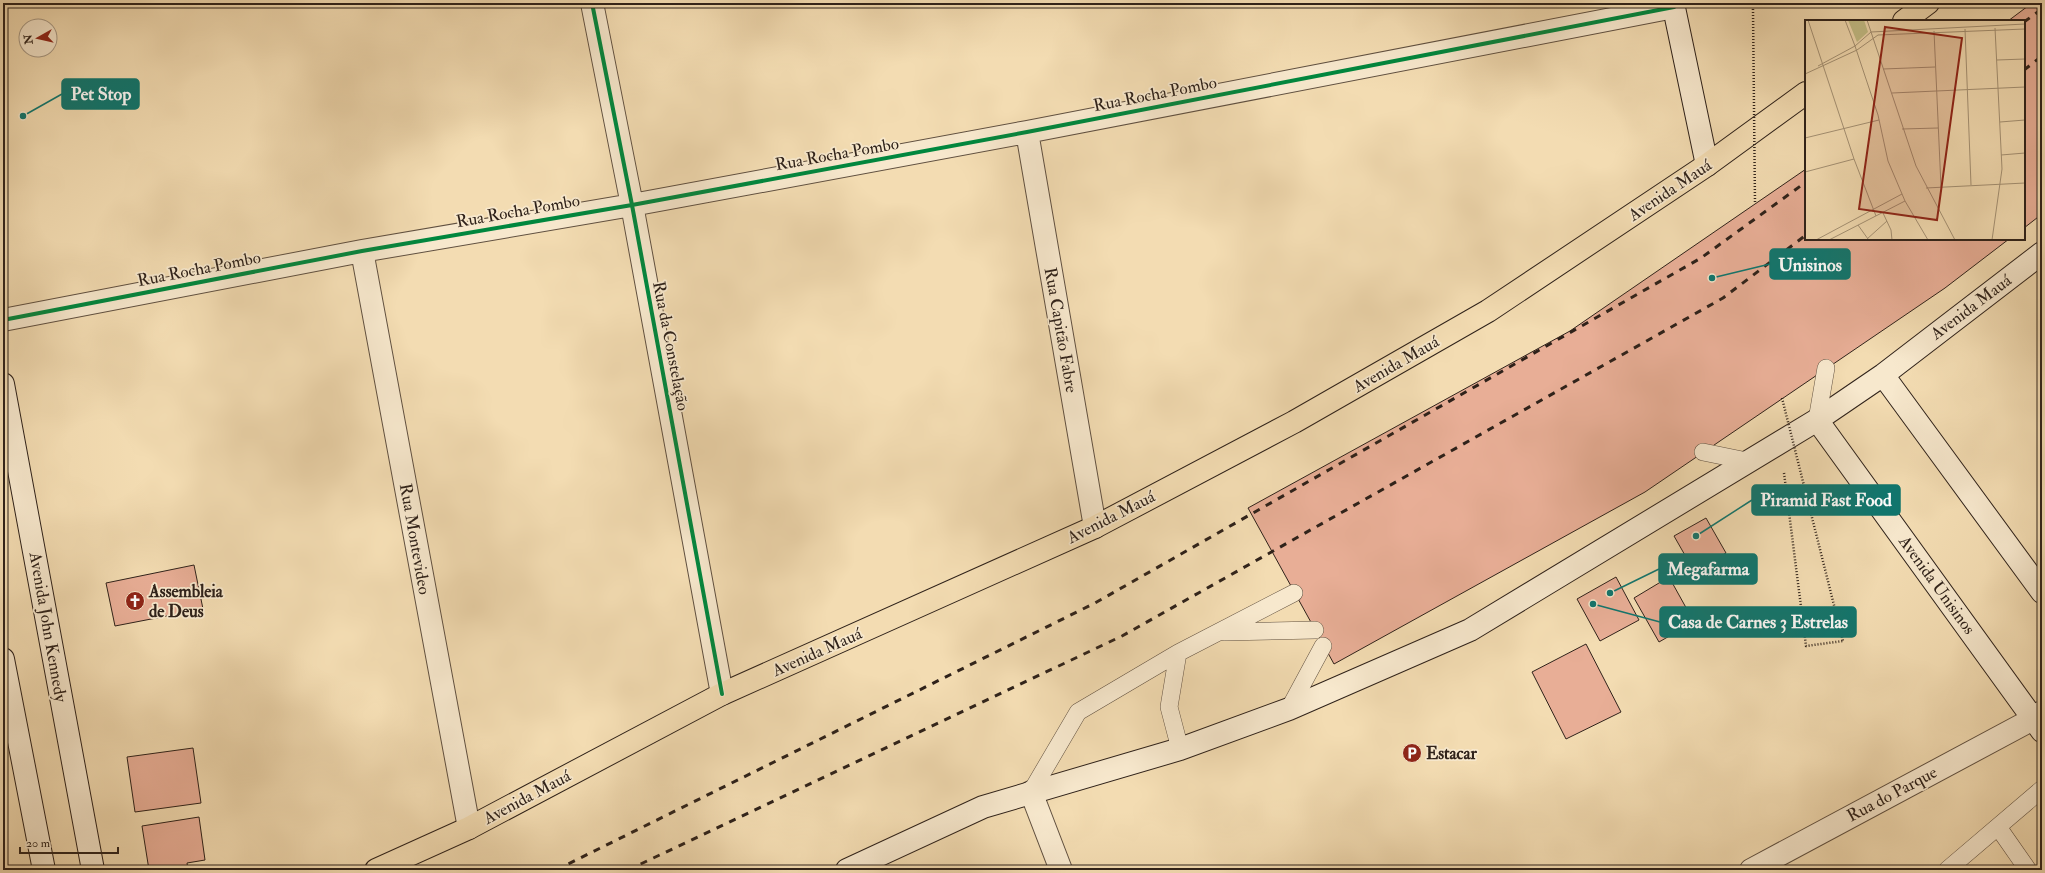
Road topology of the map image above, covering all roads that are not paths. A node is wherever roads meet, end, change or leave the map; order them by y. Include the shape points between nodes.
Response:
1 (592, 3) edge
2 (1928, 3) edge
3 (1673, 5) edge
4 (1905, 20) edge
5 (1805, 94) edge
6 (1028, 132) junction
7 (1707, 165) junction
8 (632, 204) junction
9 (362, 250) junction
10 (2042, 253) edge
11 (3, 320) edge
12 (1826, 368) dead end
13 (1883, 375) junction
14 (3, 384) edge
15 (1817, 420) junction
16 (1703, 452) dead end
17 (1747, 461) junction
18 (1095, 527) junction
19 (2042, 592) edge
20 (1294, 593) dead end
21 (1315, 630) dead end
22 (1220, 632) junction
23 (1324, 646) dead end
24 (1178, 653) junction
25 (3, 658) edge
26 (722, 694) junction
27 (1289, 709) junction
28 (2039, 720) edge
29 (1180, 749) junction
30 (2042, 789) edge
31 (1031, 792) junction
32 (1998, 827) junction
33 (469, 828) junction
34 (44, 870) edge
35 (93, 870) edge
36 (376, 870) edge
37 (847, 870) edge
38 (1060, 870) edge
39 (1751, 870) edge
40 (1947, 870) edge
41 (2028, 870) edge

1 - 8 street, Rua da Constelação
2 - 4 main road
3 - 6 street, Rua Rocha Pombo
3 - 7 street
5 - 7 main road, Avenida Mauá
6 - 8 street, Rua Rocha Pombo
6 - 18 street, Rua Capitão Fabre
7 - 18 main road, Avenida Mauá via 1488,311 1294,422
8 - 9 street, Rua Rocha Pombo
8 - 26 street, Rua da Constelação
9 - 11 street, Rua Rocha Pombo
9 - 33 street, Rua Montevideo
10 - 13 street, Avenida Mauá
12 - 15 lane
13 - 15 street, Avenida Mauá
13 - 19 street
14 - 35 street, Avenida John Kennedy
15 - 17 street, Avenida Mauá
15 - 28 street, Avenida Unisinos
16 - 17 lane
17 - 27 street, Avenida Mauá via 1470,630
18 - 26 main road, Avenida Mauá
20 - 22 lane
21 - 22 lane
22 - 24 lane
23 - 27 lane
24 - 29 lane via 1169,707
24 - 31 lane via 1078,712
25 - 34 street
26 - 33 main road, Avenida Mauá
27 - 29 street, Avenida Mauá
28 - 39 street, Rua do Parque
29 - 31 street, Avenida Mauá
30 - 32 lane
31 - 37 street, Avenida Mauá via 984,807
31 - 38 street
32 - 40 lane
32 - 41 lane
33 - 36 main road, Avenida Mauá

